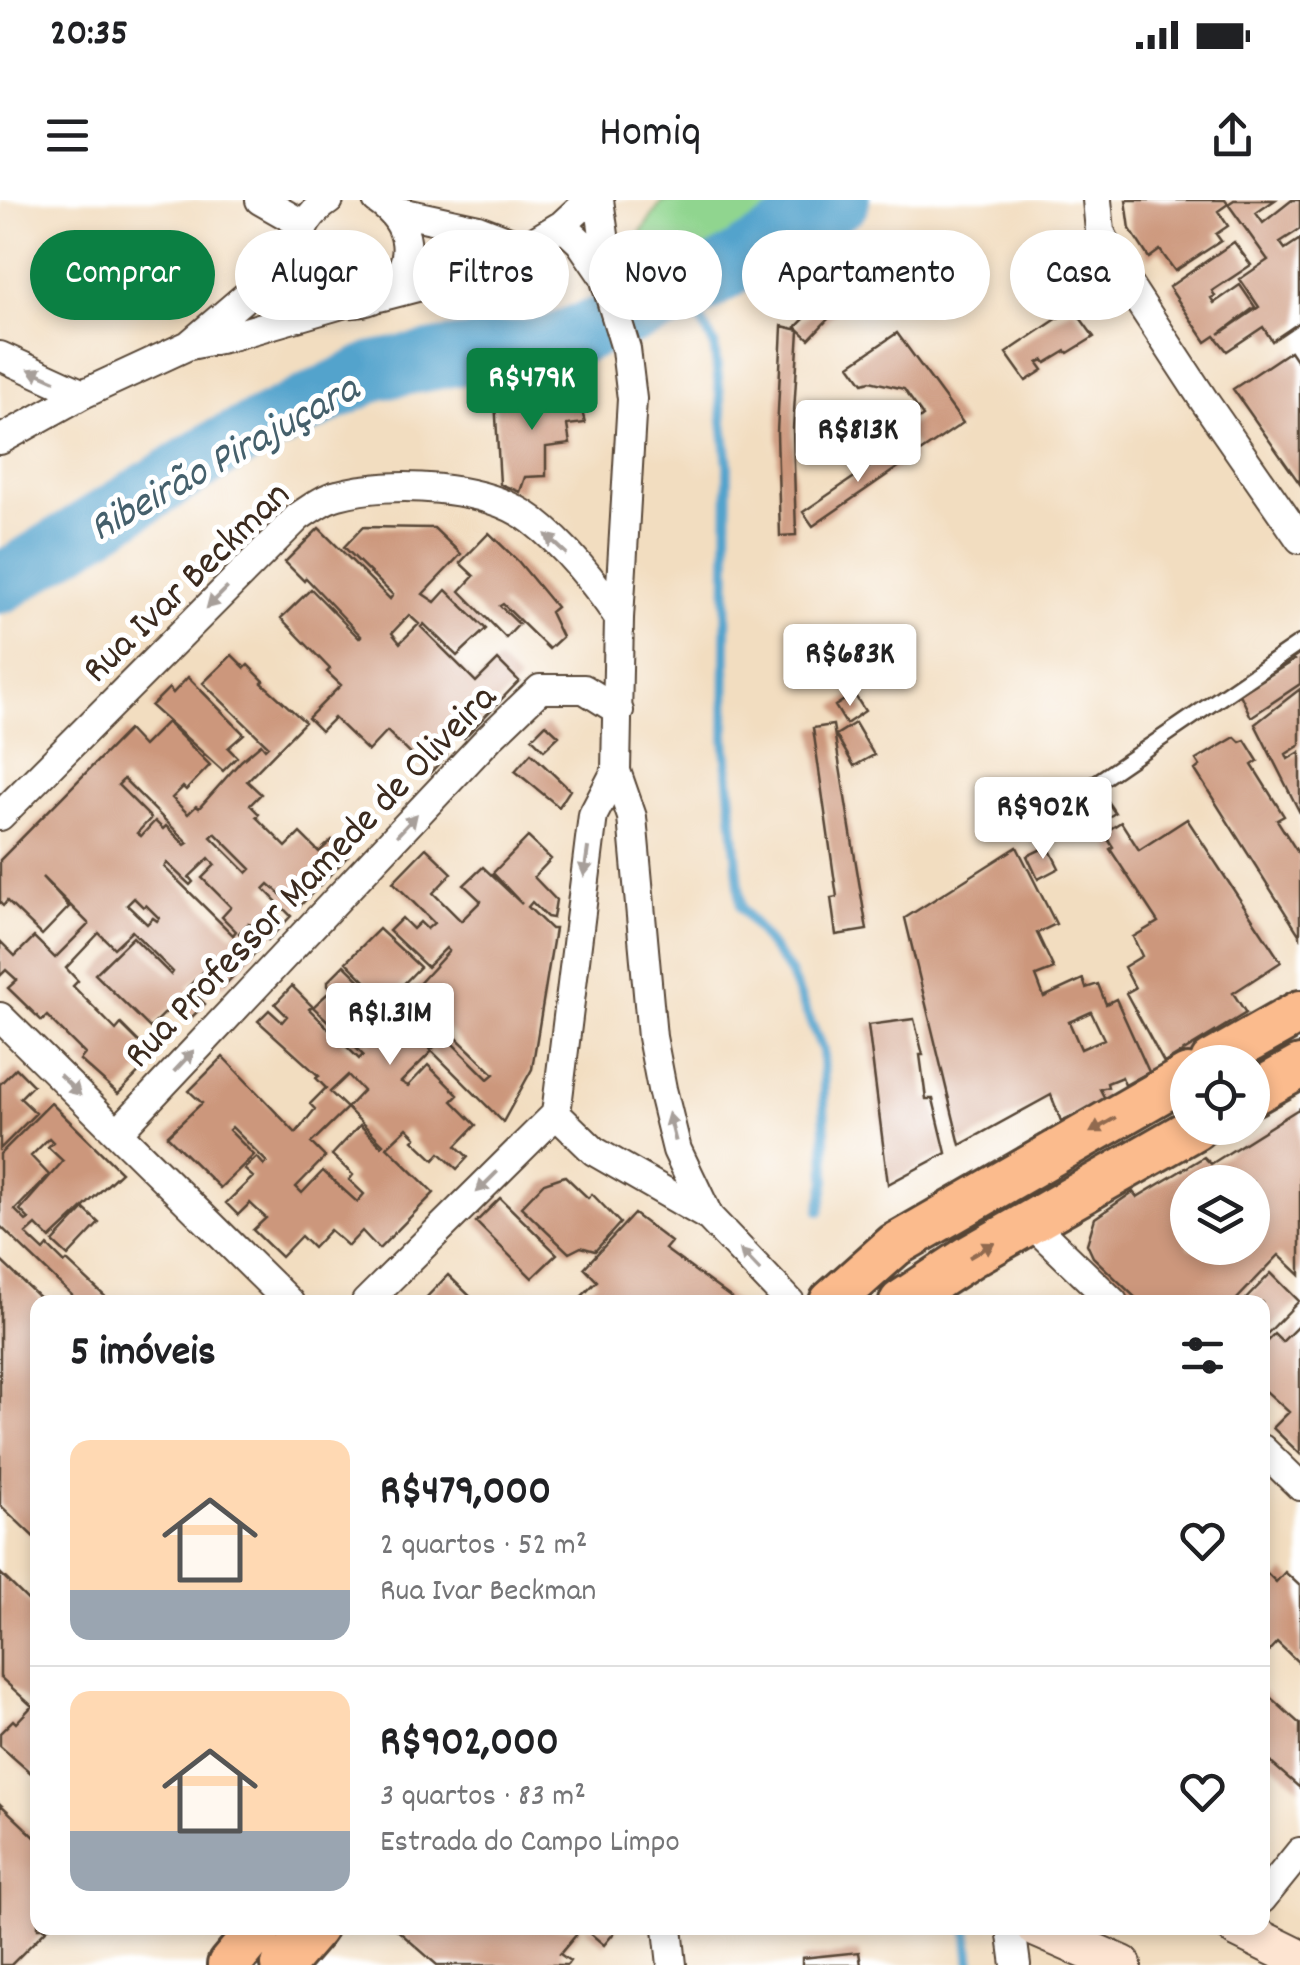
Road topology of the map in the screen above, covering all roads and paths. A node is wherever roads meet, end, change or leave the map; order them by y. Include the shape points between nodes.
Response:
1 (260, 200) edge
2 (330, 200) edge
3 (588, 200) edge
4 (599, 200) edge
5 (1097, 200) edge
6 (384, 205) edge
7 (562, 226) junction
8 (296, 230) edge
9 (303, 230) edge
10 (481, 230) edge
11 (555, 230) edge
12 (603, 230) edge
13 (589, 256) edge
14 (393, 286) edge
15 (235, 305) edge
16 (288, 320) edge
17 (617, 320) edge
18 (188, 345) junction
19 (0, 356) edge
20 (83, 394) junction
21 (0, 440) edge
22 (1300, 540) edge
23 (619, 618) junction
24 (1300, 643) edge
25 (619, 710) junction
26 (616, 771) junction
27 (1061, 807) dead end
28 (0, 816) edge
29 (1300, 1012) edge
30 (0, 1017) edge
31 (1242, 1045) edge
32 (1300, 1067) edge
33 (1270, 1084) edge
34 (1170, 1086) edge
35 (556, 1114) junction
36 (118, 1132) junction
37 (1170, 1142) edge
38 (709, 1217) junction
39 (1030, 1222) junction
40 (282, 1295) edge
41 (373, 1295) edge
42 (783, 1295) edge
43 (839, 1295) edge
44 (910, 1295) edge
45 (1106, 1295) edge
46 (1270, 1457) edge
47 (1300, 1486) edge
48 (1300, 1852) edge
49 (1270, 1890) edge
50 (254, 1935) edge
51 (308, 1935) edge
52 (669, 1935) edge
53 (1012, 1935) edge
54 (1053, 1935) edge
55 (1253, 1935) edge
56 (1300, 1959) edge
57 (229, 1965) edge
58 (283, 1965) edge
59 (672, 1965) edge
60 (1016, 1965) edge
61 (1122, 1965) edge

1 - 8 street
2 - 9 street via 314,210
3 - 7 street
4 - 12 street
5 - 22 street via 1100,232 1118,269
6 - 10 street
6 - 14 street via 402,224 407,257
7 - 11 street
7 - 13 street
15 - 18 street
16 - 18 street
17 - 23 street via 632,399
18 - 20 street
20 -> 19 street
20 - 21 street
23 - 25 street
23 -> 28 street, Rua Ivar Beckman via 587,572 531,519 496,501 445,490 373,488 334,495 298,517
24 - 27 lane
25 - 26 street
36 -> 25 street, Rua Professor Mamede de Oliveira via 540,689 584,689
26 -> 35 street via 593,816
38 -> 26 street via 677,1150 662,1088 632,816
29 - 31 main road
30 -> 36 street
32 - 33 main road
34 -> 43 main road via 895,1245
35 - 38 street via 594,1151
35 -> 41 street
36 - 40 street
37 - 39 main road
42 -> 38 street
44 -> 39 main road
39 - 45 street
46 - 47 street
48 - 49 street
50 - 57 main road
51 - 58 main road
52 - 59 street
53 - 60 street
54 - 61 street
55 - 56 street

